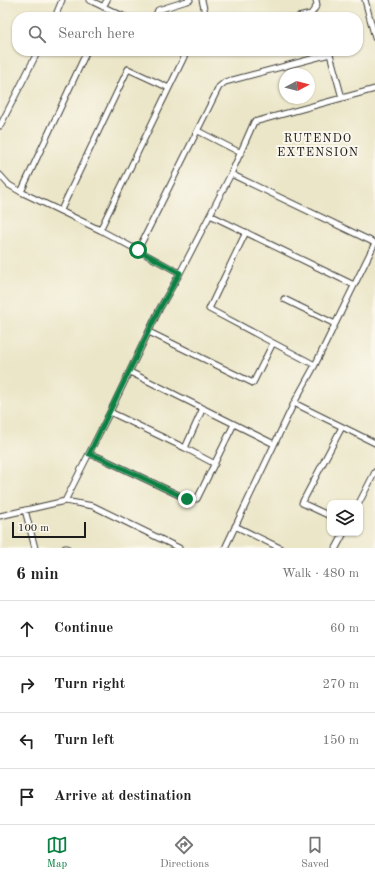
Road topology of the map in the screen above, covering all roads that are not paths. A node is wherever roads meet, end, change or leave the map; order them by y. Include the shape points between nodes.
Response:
1 (62, 0) edge
2 (89, 0) edge
3 (106, 0) edge
4 (190, 0) edge
5 (202, 0) edge
6 (316, 0) edge
7 (365, 0) edge
8 (103, 7) junction
9 (57, 12) edge
10 (114, 12) edge
11 (157, 12) edge
12 (205, 12) edge
13 (312, 12) edge
14 (375, 38) edge
15 (35, 56) edge
16 (84, 56) edge
17 (185, 56) edge
18 (322, 56) edge
19 (331, 56) edge
20 (169, 88) junction
21 (375, 89) edge
22 (342, 98) junction
23 (0, 126) edge
24 (198, 131) junction
25 (241, 153) junction
26 (231, 174) junction
27 (0, 175) edge
28 (21, 192) junction
29 (61, 210) junction
30 (210, 215) junction
31 (100, 230) junction
32 (246, 232) junction
33 (375, 243) edge
34 (138, 250) junction
35 (180, 273) junction
36 (354, 285) junction
37 (284, 300) dead end
38 (335, 324) junction
39 (149, 332) junction
40 (273, 343) junction
41 (314, 365) junction
42 (130, 372) junction
43 (294, 403) junction
44 (203, 408) junction
45 (110, 412) junction
46 (234, 424) junction
47 (342, 427) junction
48 (375, 443) edge
49 (274, 444) junction
50 (185, 448) junction
51 (89, 454) junction
52 (215, 464) junction
53 (375, 472) edge
54 (361, 500) edge
55 (65, 501) junction
56 (25, 510) junction
57 (327, 514) edge
58 (0, 516) edge
59 (235, 526) junction
60 (342, 536) edge
61 (34, 548) edge
62 (179, 548) edge
63 (225, 548) edge
64 (280, 548) edge
65 (336, 548) edge

1 - 9 street
2 - 8 street
3 - 8 street
4 - 11 street
5 - 12 street
6 - 13 street via 317,5
7 - 14 street
8 - 10 street
15 - 23 street
16 - 28 street
17 - 20 street
18 - 24 street via 225,82 219,86
19 - 22 street
20 - 29 street via 128,69
20 - 31 street
21 - 22 street
22 - 25 street via 254,122
24 - 25 street
24 - 34 street
25 - 26 street
26 - 30 street
26 - 33 street
27 - 28 street via 9,185
28 - 29 street
29 - 31 street
30 - 32 street
30 - 35 street
31 - 34 street
32 - 36 street
32 - 40 street via 209,309
33 - 36 street
34 - 35 street
35 - 39 street
36 - 38 street
37 - 38 street
38 - 41 street
39 - 40 street via 253,383
39 - 42 street
40 - 41 street
41 - 43 street
42 - 44 street
42 - 45 street
43 - 47 street
43 - 49 street
44 - 46 street
44 - 50 street
45 - 50 street
45 - 51 street
46 - 49 street
46 - 52 street
47 - 48 street
47 - 57 street via 302,502
49 - 59 street
50 - 52 street
51 - 52 street via 187,499 197,499
51 - 55 street
53 - 54 street
55 - 56 street
55 - 62 street via 93,506
56 - 58 street
56 - 61 street
59 - 63 street
59 - 64 street
60 - 65 street

